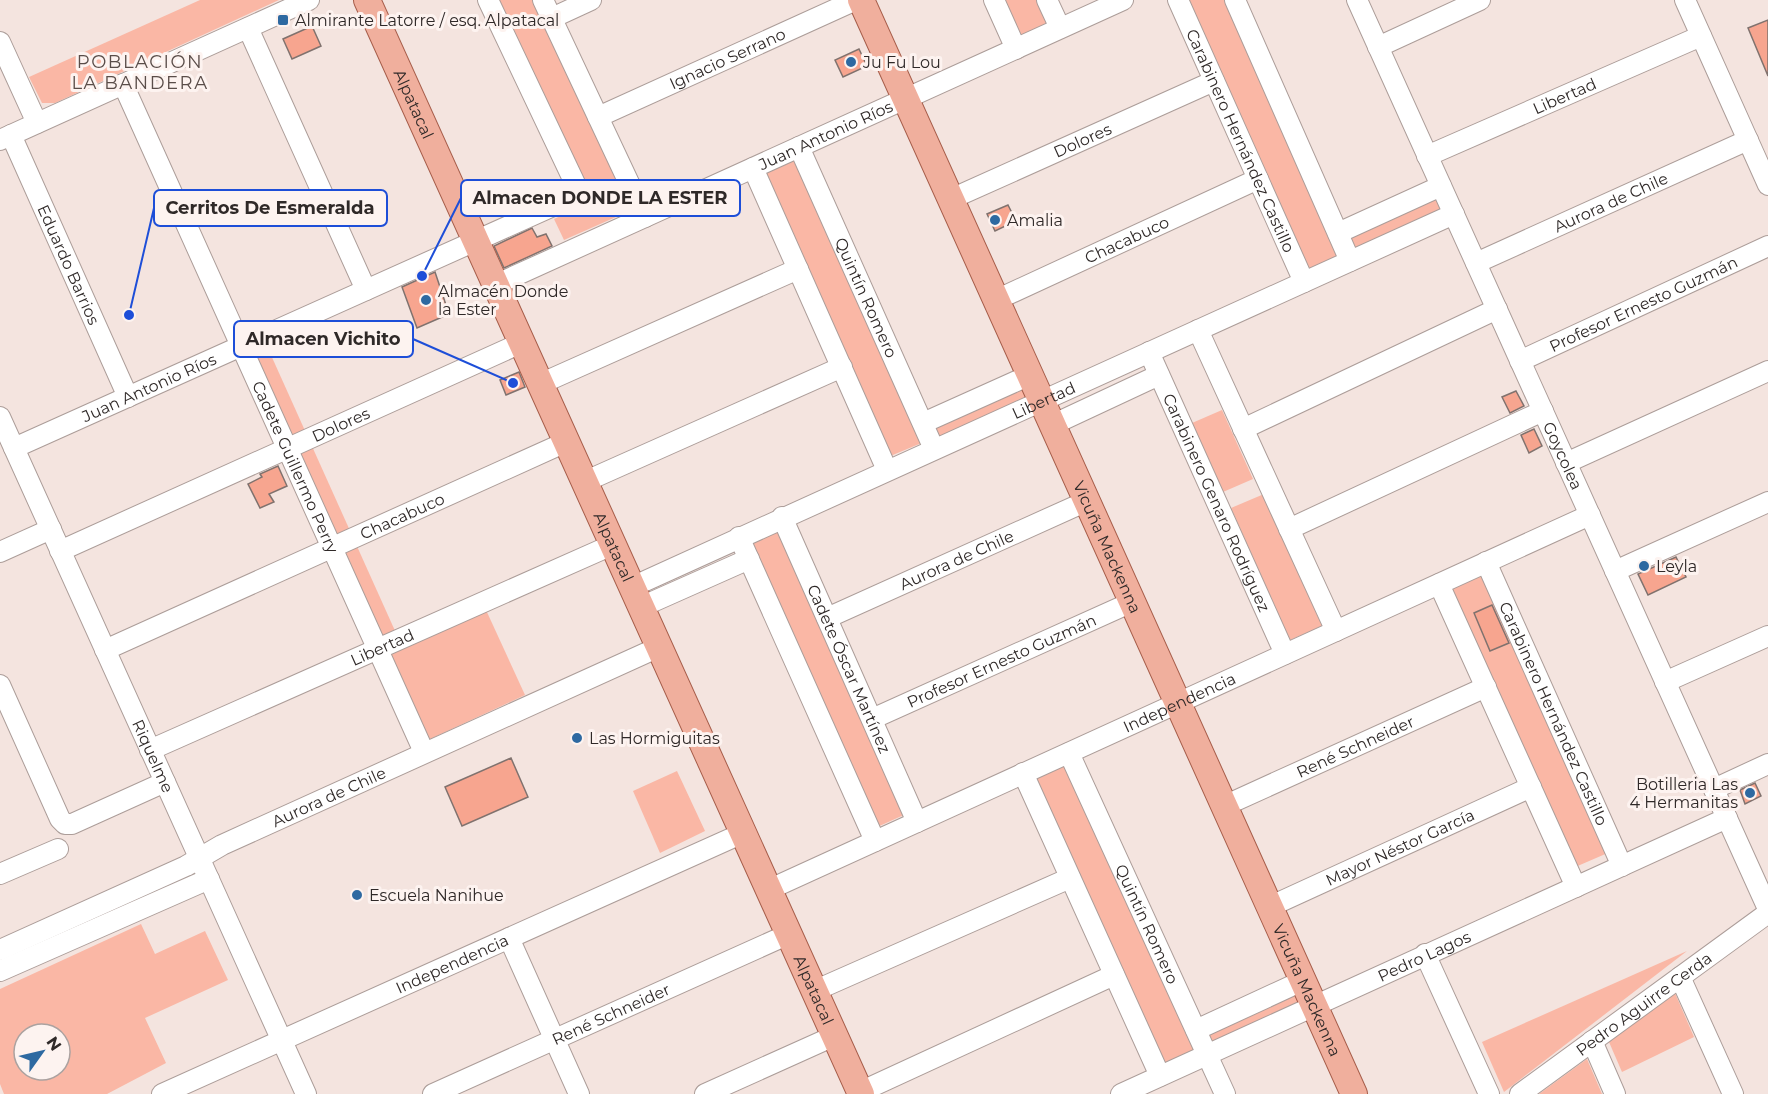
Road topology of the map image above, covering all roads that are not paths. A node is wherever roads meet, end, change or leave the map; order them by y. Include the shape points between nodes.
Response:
1 (309, 0) edge
2 (367, 0) edge
3 (488, 0) edge
4 (591, 0) edge
5 (856, 0) edge
6 (861, 0) edge
7 (994, 0) edge
8 (1047, 0) edge
9 (1123, 0) edge
10 (1178, 0) edge
11 (1235, 0) edge
12 (1357, 0) edge
13 (1480, 0) edge
14 (1685, 0) edge
15 (548, 9) edge
16 (248, 28) junction
17 (1060, 28) junction
18 (1701, 36) junction
19 (0, 42) edge
20 (1378, 47) junction
21 (1016, 49) junction
22 (1214, 81) junction
23 (123, 84) junction
24 (906, 99) junction
25 (598, 117) junction
26 (37, 123) junction
27 (5, 137) edge
28 (1756, 146) edge
29 (799, 147) junction
30 (1427, 156) junction
31 (753, 168) junction
32 (1258, 179) junction
33 (1768, 185) edge
34 (1441, 186) junction
35 (951, 199) junction
36 (1454, 214) junction
37 (645, 217) junction
38 (1338, 233) junction
39 (475, 241) junction
40 (1768, 246) edge
41 (1350, 261) junction
42 (1476, 263) junction
43 (798, 269) junction
44 (1304, 282) junction
45 (495, 285) junction
46 (366, 290) junction
47 (996, 300) junction
48 (1497, 309) junction
49 (1198, 330) junction
50 (521, 344) junction
51 (241, 346) junction
52 (1149, 352) junction
53 (1520, 361) junction
54 (842, 367) junction
55 (1768, 371) edge
56 (1030, 375) junction
57 (1159, 375) junction
58 (540, 384) junction
59 (128, 397) junction
60 (1041, 400) junction
61 (1543, 411) junction
62 (923, 423) junction
63 (1052, 425) junction
64 (1243, 429) junction
65 (5, 433) edge
66 (566, 442) junction
67 (934, 448) junction
68 (287, 449) junction
69 (1566, 463) junction
70 (887, 470) junction
71 (584, 482) junction
72 (1087, 501) junction
73 (1768, 502) edge
74 (1590, 515) junction
75 (782, 517) junction
76 (51, 529) junction
77 (1289, 529) junction
78 (740, 537) junction
79 (612, 544) junction
80 (332, 548) junction
81 (60, 551) junction
82 (0, 552) edge
83 (749, 559) junction
84 (1486, 562) junction
85 (1615, 572) junction
86 (1439, 584) junction
87 (636, 597) junction
88 (1132, 602) junction
89 (827, 618) junction
90 (1336, 631) junction
91 (1768, 636) edge
92 (659, 647) junction
93 (378, 649) junction
94 (105, 650) junction
95 (1285, 654) junction
96 (1665, 682) junction
97 (0, 685) edge
98 (1486, 687) junction
99 (1177, 703) junction
100 (872, 719) junction
101 (150, 750) junction
102 (424, 752) junction
103 (1069, 753) junction
104 (1768, 764) edge
105 (1023, 773) junction
106 (165, 782) junction
107 (1531, 787) junction
108 (1714, 789) junction
109 (1224, 806) junction
110 (1727, 818) junction
111 (917, 822) junction
112 (743, 833) junction
113 (875, 841) junction
114 (58, 849) dead end
115 (200, 858) junction
116 (1622, 866) junction
117 (0, 874) edge
118 (1070, 878) junction
119 (209, 879) junction
120 (1576, 887) junction
121 (768, 890) junction
122 (1269, 907) junction
123 (1768, 911) edge
124 (789, 934) junction
125 (509, 938) junction
126 (0, 950) edge
127 (1425, 954) junction
128 (0, 971) edge
129 (1114, 975) junction
130 (1680, 977) junction
131 (1302, 981) junction
132 (814, 991) junction
133 (1314, 1006) junction
134 (1196, 1030) junction
135 (834, 1036) junction
136 (282, 1040) junction
137 (554, 1040) junction
138 (1592, 1041) junction
139 (1207, 1055) junction
140 (1160, 1076) junction
141 (191, 1088) edge
142 (860, 1093) edge
143 (162, 1094) edge
144 (306, 1094) edge
145 (433, 1094) edge
146 (579, 1094) edge
147 (705, 1094) edge
148 (1121, 1094) edge
149 (1225, 1094) edge
150 (1354, 1094) edge
151 (1489, 1094) edge
152 (1520, 1094) edge
153 (1615, 1094) edge
154 (1733, 1094) edge

1 - 16 street
2 - 39 main road, Alpatacal
3 - 39 street, Juan Antonio Ríos via 580,195
4 - 15 street
5 - 25 street, Ignacio Serrano
6 - 24 main road, Vicuña Mackenna
7 - 21 street
8 - 17 street
9 - 17 street, Juan Antonio Ríos
10 - 22 street, Carabinero Hernández Castillo
11 - 38 street
12 - 20 street, Goycolea
13 - 20 street
14 - 18 street
15 - 25 street
16 - 23 street
16 - 46 street
17 - 21 street, Juan Antonio Ríos
18 - 28 street
18 - 30 street, Libertad
19 - 26 street
20 - 30 street, Goycolea
21 - 24 street, Juan Antonio Ríos
22 - 32 street, Carabinero Hernández Castillo
22 - 35 street, Dolores
23 - 26 street
23 - 51 street, Cadete Guillermo Perry
24 - 29 street, Juan Antonio Ríos
24 - 35 main road, Vicuña Mackenna
25 - 37 street
26 - 27 street
27 - 59 street, Eduardo Barrios
28 - 33 street
28 - 42 street, Aurora de Chile
29 - 31 street, Juan Antonio Ríos
29 - 62 street, Quintín Romero
30 - 34 street, Goycolea
31 - 37 street, Juan Antonio Ríos
31 - 43 street
32 - 44 street, Carabinero Hernández Castillo
32 - 47 street, Chacabuco
34 - 36 street, Goycolea
34 - 38 street
35 - 47 main road, Vicuña Mackenna
36 - 41 street, Libertad
36 - 42 street, Goycolea
37 - 45 street, Juan Antonio Ríos
38 - 41 street
39 - 45 main road, Alpatacal
39 - 46 street, Juan Antonio Ríos
40 - 53 street, Profesor Ernesto Guzmán
41 - 44 street, Libertad
42 - 48 street, Goycolea
43 - 54 street
43 - 58 street
44 - 49 street, Libertad
45 - 50 main road, Alpatacal
46 - 51 street, Juan Antonio Ríos
47 - 56 main road, Vicuña Mackenna
48 - 53 street, Goycolea
48 - 64 street
49 - 52 street, Libertad
49 - 64 street
50 - 58 main road, Alpatacal
50 - 68 street, Dolores
51 - 59 street, Juan Antonio Ríos
51 - 68 street, Cadete Guillermo Perry
52 - 57 street, Carabinero Genaro Rodríguez
52 - 60 street, Libertad
53 - 61 street, Goycolea
54 - 70 street
54 - 71 street
55 - 69 street
56 - 60 main road, Vicuña Mackenna
56 - 62 street, Libertad
57 - 63 street, Libertad
57 - 95 street, Carabinero Genaro Rodríguez
58 - 66 main road, Alpatacal
59 - 65 street, Juan Antonio Ríos
60 - 63 main road, Vicuña Mackenna
60 - 67 street, Libertad
61 - 69 street, Goycolea
61 - 77 street
62 - 67 street, Quintín Romero
63 - 72 main road, Vicuña Mackenna
64 - 77 street
65 - 76 street, Riquelme
66 - 71 main road, Alpatacal
66 - 80 street, Chacabuco
67 - 70 street, Libertad
68 - 80 street, Cadete Guillermo Perry
68 - 81 street, Dolores
69 - 74 street, Goycolea
70 - 75 street, Libertad
71 - 79 main road, Alpatacal
72 - 88 main road, Vicuña Mackenna
72 - 89 street, Aurora de Chile
73 - 85 street
74 - 84 street, Independencia
74 - 85 street, Goycolea
75 - 78 street, Libertad
75 - 89 street, Cadete Óscar Martínez
76 - 81 street, Riquelme
76 - 82 street
77 - 90 street
78 - 83 street
78 - 87 street, Libertad
79 - 87 main road, Alpatacal
79 - 93 street, Libertad
80 - 93 street, Cadete Guillermo Perry
80 - 94 street, Chacabuco
81 - 94 street, Riquelme
83 - 87 street
83 - 113 street
84 - 86 street, Independencia
84 - 116 street, Carabinero Hernández Castillo
85 - 96 street, Goycolea
86 - 90 street, Independencia
86 - 98 street
87 - 92 main road, Alpatacal
88 - 99 main road, Vicuña Mackenna
88 - 100 street, Profesor Ernesto Guzmán
89 - 100 street, Cadete Óscar Martínez
90 - 95 street, Independencia
91 - 96 street
92 - 102 street, Aurora de Chile
92 - 112 main road, Alpatacal
93 - 101 street, Libertad
93 - 102 street, Cadete Guillermo Perry
94 - 101 street, Riquelme
95 - 99 street, Independencia
96 - 108 street, Goycolea
97 - 106 street via 65,824
98 - 107 street
98 - 109 street, René Schneider
99 - 103 street, Independencia
99 - 109 main road, Vicuña Mackenna
100 - 111 street, Cadete Óscar Martínez
101 - 106 street, Riquelme
102 - 115 street, Aurora de Chile via 222,844
103 - 105 street, Independencia
103 - 134 street, Quintín Romero
104 - 108 street
105 - 111 street, Independencia
105 - 118 street
106 - 115 street, Riquelme
107 - 120 street
107 - 122 street, Mayor Néstor García
108 - 110 street, Goycolea
109 - 122 main road, Vicuña Mackenna
110 - 116 street, Pedro Lagos
110 - 123 street, Goycolea
111 - 113 street, Independencia
112 - 121 main road, Alpatacal
112 - 125 street, Independencia
113 - 121 street, Independencia
114 - 117 street
115 - 119 street, Riquelme
115 - 126 street, Aurora de Chile
116 - 120 street, Pedro Lagos
118 - 129 street
118 - 132 street
119 - 128 street
119 - 136 street, Riquelme
120 - 127 street, Pedro Lagos
121 - 124 main road, Alpatacal
122 - 131 main road, Vicuña Mackenna
123 - 130 street, Pedro Aguirre Cerda
124 - 132 main road, Alpatacal
124 - 137 street, René Schneider
125 - 136 street, Independencia
125 - 137 street
127 - 133 street, Pedro Lagos
127 - 151 street
129 - 140 street
129 - 142 street
130 - 138 street, Pedro Aguirre Cerda
130 - 154 street
131 - 133 main road, Vicuña Mackenna
131 - 134 street
132 - 135 main road, Alpatacal
133 - 139 street, Pedro Lagos
133 - 150 main road, Vicuña Mackenna
134 - 139 street, Quintín Romero
135 - 142 main road, Alpatacal
135 - 147 street
136 - 141 street, Independencia
136 - 144 street, Riquelme
137 - 145 street, René Schneider
137 - 146 street
138 - 152 street, Pedro Aguirre Cerda
138 - 153 street
139 - 140 street, Pedro Lagos
139 - 149 street, Quintín Romero
140 - 148 street, Pedro Lagos
141 - 143 street, Independencia

